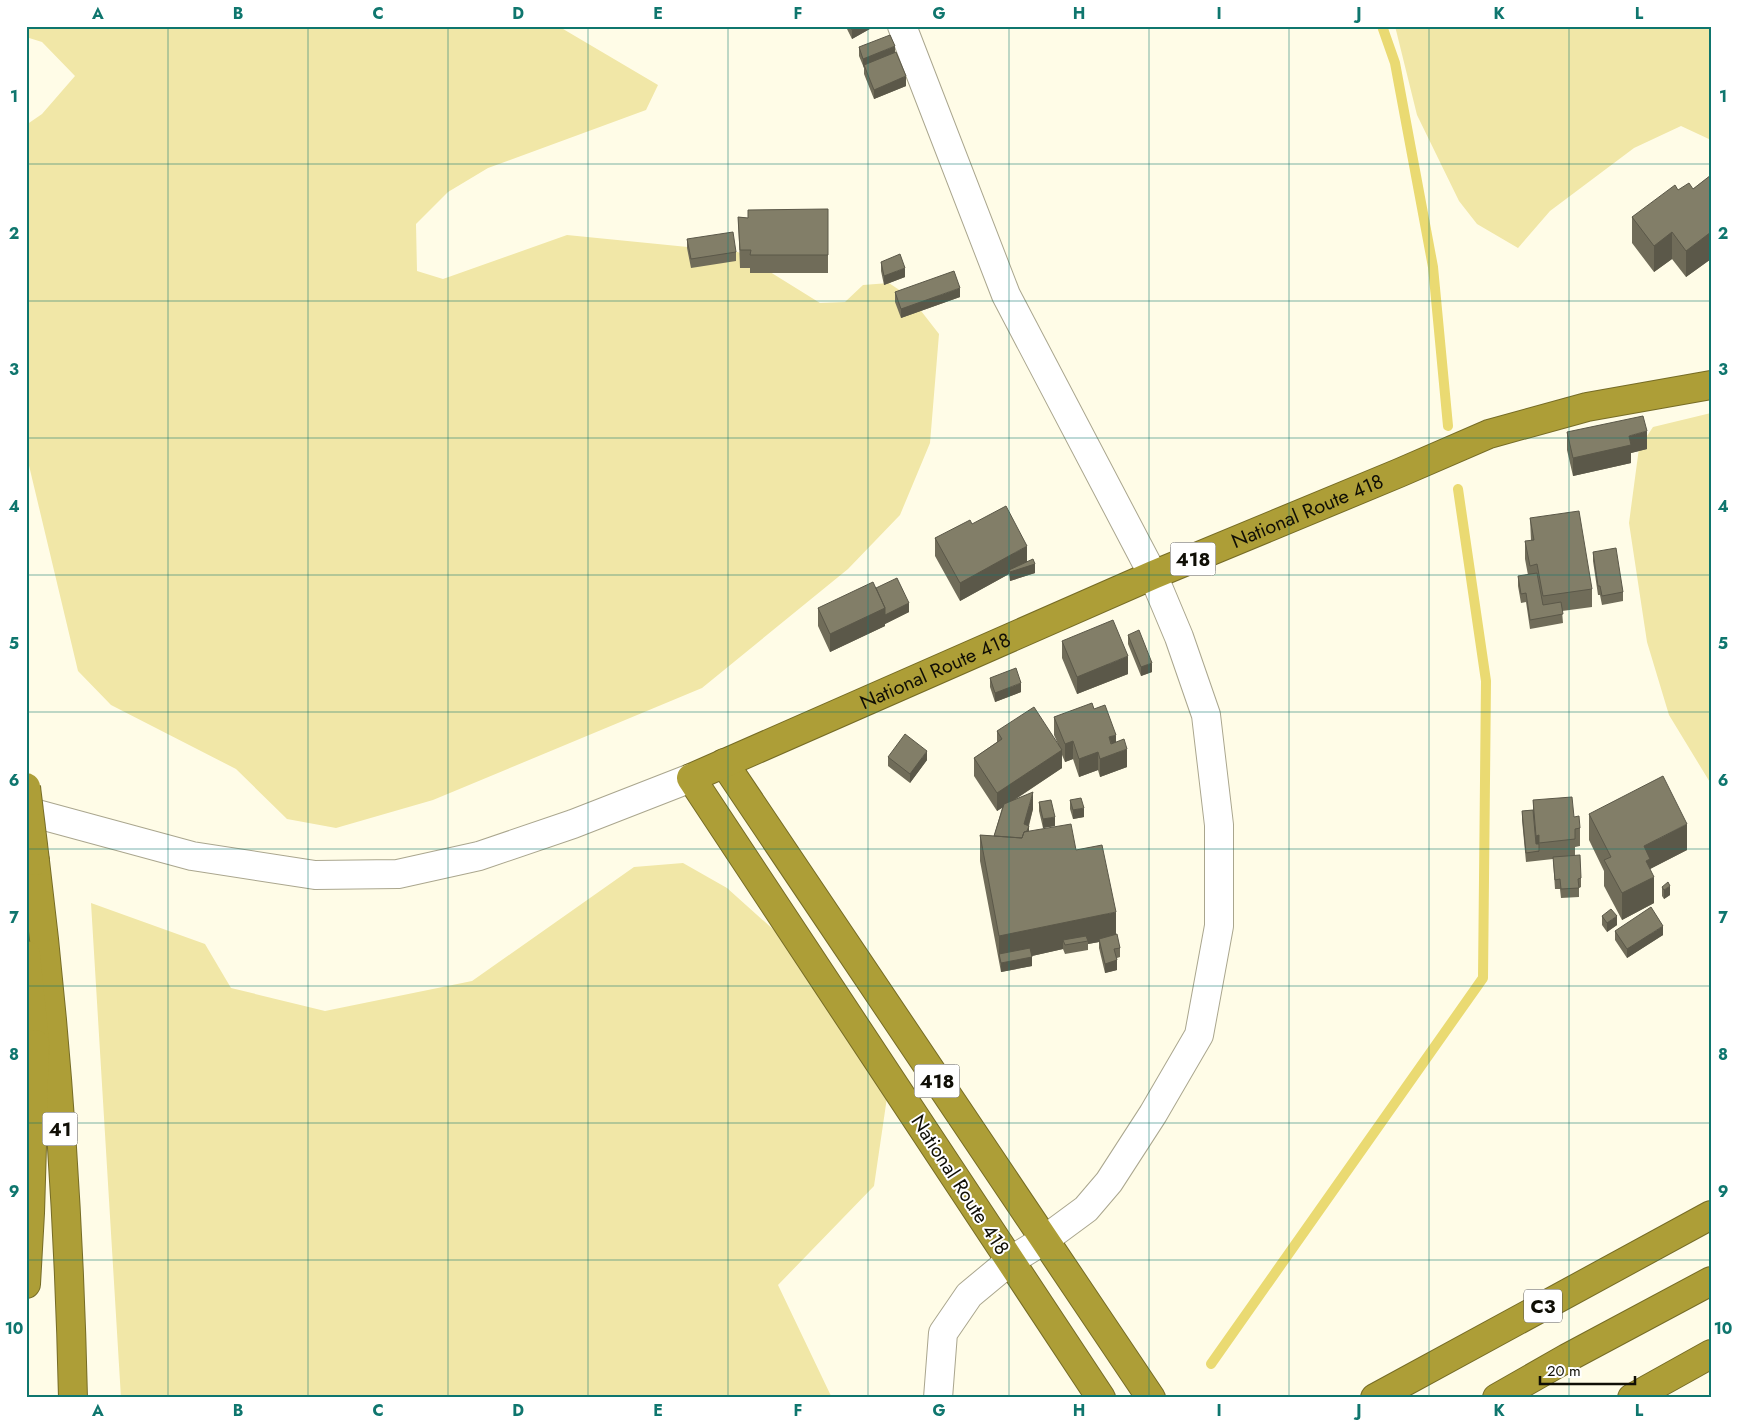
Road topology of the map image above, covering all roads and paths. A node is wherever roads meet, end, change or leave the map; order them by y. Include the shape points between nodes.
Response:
1 (902, 26) edge
2 (1711, 385) edge
3 (1154, 575) junction
4 (724, 763) junction
5 (691, 778) junction
6 (26, 787) edge
7 (26, 811) edge
8 (26, 955) edge
9 (35, 1044) junction
10 (1711, 1215) edge
11 (1044, 1240) junction
12 (1010, 1261) junction
13 (1711, 1281) edge
14 (26, 1284) edge
15 (72, 1334) junction
16 (1711, 1354) edge
17 (58, 1398) edge
18 (74, 1398) edge
19 (78, 1398) edge
20 (938, 1398) edge
21 (1101, 1398) edge
22 (1151, 1398) edge
23 (1375, 1398) edge
24 (1497, 1398) edge
25 (1632, 1398) edge

1 - 3 street via 1006,295
2 - 3 highway, National Route 418 / 418 via 1587,407 1489,434
3 - 4 highway, National Route 418 / 418
3 - 11 street via 1206,715 1219,825 1219,926 1200,1035 1109,1182 1086,1209
4 - 5 highway, National Route 418 / 418
4 - 11 highway, National Route 418 / 418
5 - 7 street via 479,856 398,874 315,875 192,856
5 - 12 highway, National Route 418 / 418
6 - 15 highway, 41, bridge via 47,960
8 - 9 highway, 41
9 - 14 highway, 41
9 - 17 highway, 41 via 49,1190
10 - 23 highway, C3
11 - 12 street
11 - 22 highway, National Route 418 / 418
12 - 20 street via 970,1295 943,1333
12 - 21 highway, National Route 418 / 418
13 - 24 highway
15 - 18 highway, 41
15 - 19 highway, 41
16 - 25 highway

